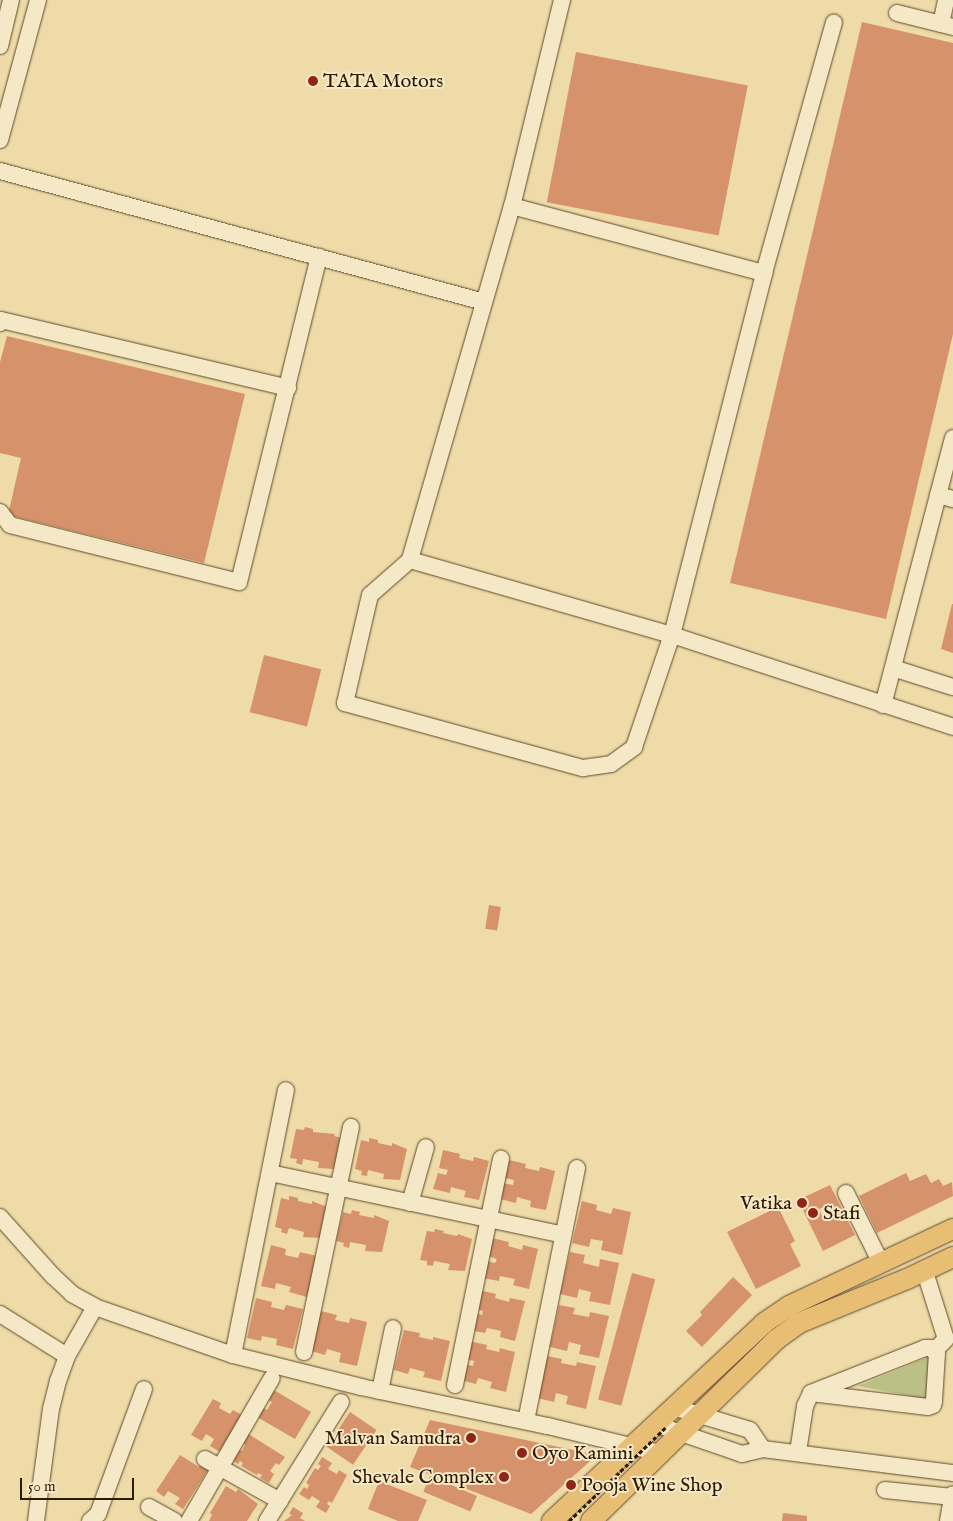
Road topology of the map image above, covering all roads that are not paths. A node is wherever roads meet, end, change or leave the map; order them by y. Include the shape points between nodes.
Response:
1 (12, 0) edge
2 (38, 0) edge
3 (562, 0) edge
4 (946, 0) edge
5 (897, 13) dead end
6 (834, 23) dead end
7 (947, 25) edge
8 (0, 46) edge
9 (0, 140) edge
10 (0, 171) edge
11 (512, 206) junction
12 (319, 257) junction
13 (764, 274) junction
14 (484, 302) junction
15 (0, 323) edge
16 (288, 388) junction
17 (953, 438) edge
18 (946, 497) edge
19 (0, 512) edge
20 (410, 560) junction
21 (672, 635) junction
22 (893, 668) junction
23 (953, 687) edge
24 (883, 705) junction
25 (953, 727) edge
26 (286, 1090) dead end
27 (350, 1127) dead end
28 (426, 1147) dead end
29 (501, 1159) dead end
30 (577, 1168) dead end
31 (270, 1173) junction
32 (339, 1188) junction
33 (846, 1193) dead end
34 (410, 1203) junction
35 (0, 1217) edge
36 (490, 1220) junction
37 (953, 1229) edge
38 (564, 1236) junction
39 (953, 1256) edge
40 (881, 1263) junction
41 (924, 1269) junction
42 (95, 1306) junction
43 (0, 1314) edge
44 (393, 1328) dead end
45 (934, 1350) junction
46 (304, 1352) dead end
47 (233, 1355) junction
48 (67, 1356) junction
49 (272, 1378) dead end
50 (455, 1385) dead end
51 (144, 1389) dead end
52 (380, 1391) junction
53 (811, 1393) junction
54 (341, 1402) dead end
55 (674, 1407) junction
56 (700, 1415) junction
57 (526, 1421) junction
58 (667, 1429) junction
59 (632, 1445) junction
60 (763, 1448) junction
61 (798, 1452) junction
62 (660, 1453) junction
63 (205, 1459) dead end
64 (220, 1468) junction
65 (953, 1473) edge
66 (884, 1490) dead end
67 (953, 1496) edge
68 (280, 1501) junction
69 (149, 1507) dead end
70 (36, 1521) edge
71 (90, 1521) edge
72 (174, 1521) edge
73 (189, 1521) edge
74 (267, 1521) edge
75 (552, 1521) edge
76 (591, 1521) edge
77 (948, 1521) edge

1 - 8 street
2 - 9 street
3 - 11 street
4 - 7 street
5 - 7 street
6 - 13 street
10 - 12 street
11 - 13 street
11 - 14 street
12 - 14 street
12 - 16 street
13 - 21 street
14 - 20 street
15 - 16 street via 0,320
16 - 19 street via 239,582 10,525
17 - 18 street
18 - 22 street
20 - 21 street
20 - 21 street via 370,595 345,704 583,768 612,764 634,747
21 - 24 street
22 - 23 street
22 - 24 street
24 - 25 street
26 - 31 street
27 - 32 street
28 - 34 street
29 - 36 street
30 - 38 street
31 - 32 street
31 - 47 street
32 - 34 street
32 - 46 street
33 - 40 street
34 - 36 street
35 - 42 street via 72,1294
36 - 38 street
36 - 50 street
37 - 40 main road
38 - 57 street
39 - 41 main road
40 - 55 main road via 789,1306 764,1323
41 - 45 street via 946,1339
41 - 56 main road via 799,1323 776,1339
42 - 47 street
42 - 48 street
43 - 48 street
44 - 52 street
45 - 53 street via 925,1348
45 - 53 street via 934,1401 928,1407
47 - 52 street
48 - 70 street via 51,1409
49 - 64 street
51 - 71 street via 98,1514
52 - 57 street
53 - 61 street via 805,1406
54 - 68 street
55 - 56 street
55 - 58 main road
56 - 58 main road
56 - 60 street via 750,1430
57 - 59 street
58 - 59 main road
58 - 60 street via 742,1454
58 - 62 main road
59 - 62 street
59 - 75 main road
60 - 61 street
61 - 65 street
62 - 76 main road
63 - 64 street
64 - 68 street
64 - 73 street
66 - 67 street
67 - 77 street
68 - 74 street
69 - 72 street

